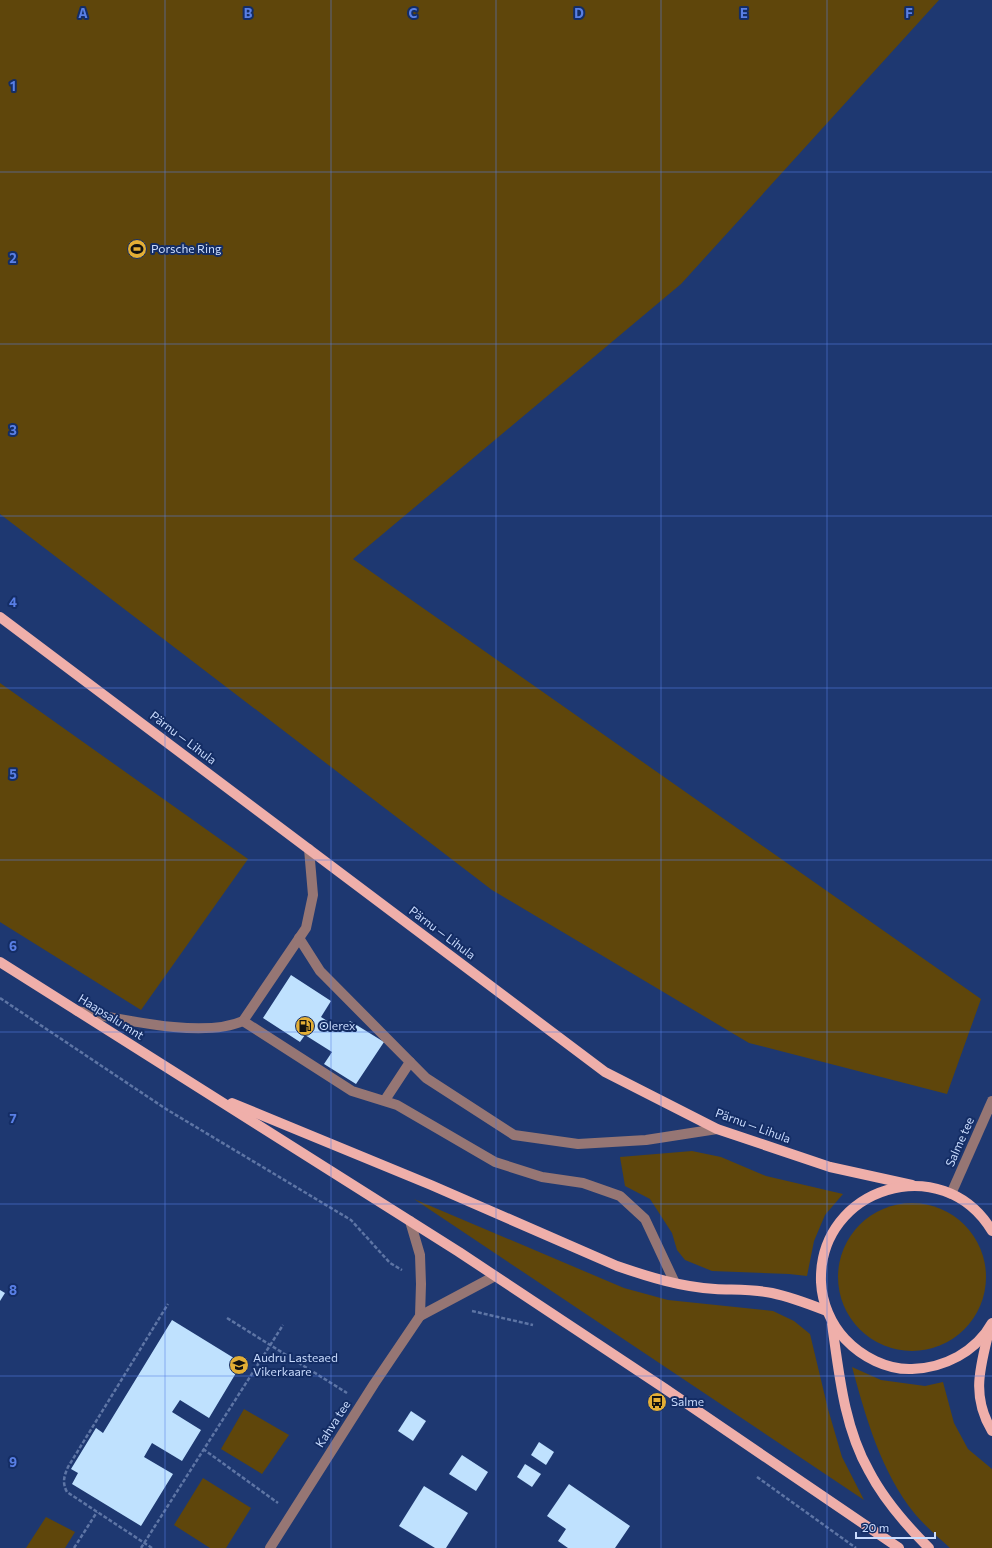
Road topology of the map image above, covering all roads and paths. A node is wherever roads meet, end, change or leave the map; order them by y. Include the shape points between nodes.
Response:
1 (0, 617) edge
2 (309, 848) junction
3 (299, 938) junction
4 (0, 962) edge
5 (77, 1011) junction
6 (243, 1021) junction
7 (410, 1062) junction
8 (208, 1094) junction
9 (385, 1100) junction
10 (992, 1101) edge
11 (717, 1129) junction
12 (912, 1186) junction
13 (951, 1194) junction
14 (410, 1221) junction
15 (992, 1230) edge
16 (495, 1276) junction
17 (675, 1283) junction
18 (168, 1304) dead end
19 (420, 1316) junction
20 (829, 1316) junction
21 (227, 1318) dead end
22 (283, 1325) dead end
23 (991, 1326) edge
24 (270, 1345) junction
25 (362, 1403) junction
26 (992, 1431) edge
27 (203, 1450) junction
28 (97, 1512) junction
29 (291, 1513) junction
30 (144, 1543) junction
31 (74, 1548) edge
32 (141, 1548) edge
33 (152, 1548) edge
34 (270, 1548) edge
35 (900, 1548) edge
36 (929, 1548) edge

1 - 2 main road, Pärnu — Lihula
2 - 3 street via 313,895 306,928
2 - 11 main road, Pärnu — Lihula via 605,1072
3 - 6 street
3 - 7 street via 320,971
4 - 5 main road, Haapsalu mnt
5 - 6 street via 154,1025 200,1028 234,1025
5 - 8 main road, Haapsalu mnt
6 - 9 street via 352,1091
7 - 9 street
7 - 11 street via 426,1078 514,1135 578,1144 646,1140
8 - 14 main road
8 - 17 main road via 431,1185 617,1266
9 - 17 street via 495,1162 542,1177 583,1183 620,1196 645,1219
10 - 13 street, Salme tee
11 - 12 main road, Pärnu — Lihula via 830,1167
12 - 13 main road via 932,1188
12 - 20 main road via 884,1190 866,1198 840,1222 824,1253 821,1271 821,1290
13 - 15 main road via 977,1212
14 - 16 main road
14 - 19 street via 420,1255
16 - 19 street, Kahva tee
16 - 35 main road
17 - 20 main road via 772,1293 794,1299
18 - 28 path via 64,1476 64,1487 67,1492
19 - 25 street, Kahva tee
20 - 23 main road via 841,1334 860,1353 878,1362 909,1369 940,1365 955,1359 970,1349
20 - 36 main road via 841,1385 858,1448 869,1472 889,1503
21 - 24 path
22 - 24 path
23 - 26 main road via 978,1388 980,1404
24 - 25 path
24 - 27 path
25 - 29 street, Kahva tee
27 - 29 path
27 - 30 path
28 - 30 path
28 - 31 path
29 - 34 street, Kahva tee
30 - 32 path
30 - 33 path

